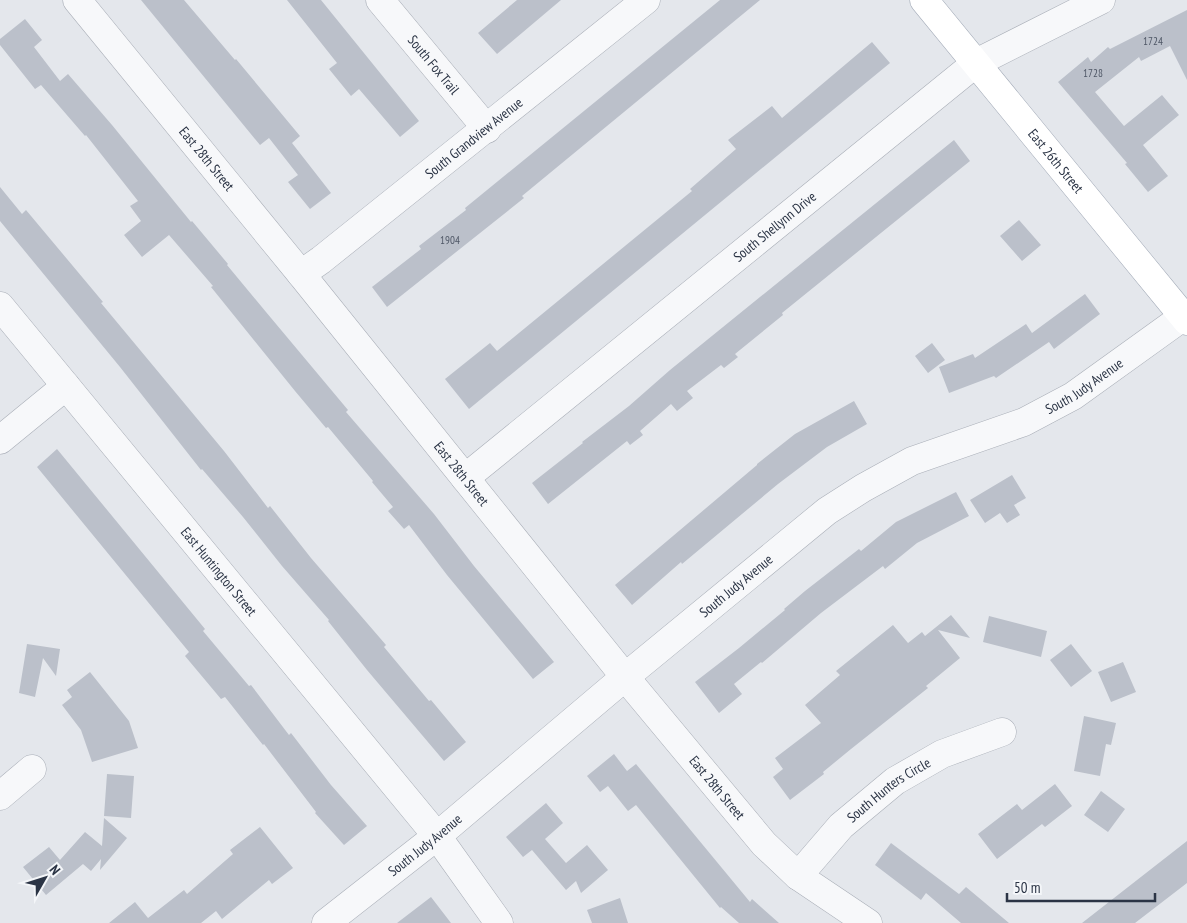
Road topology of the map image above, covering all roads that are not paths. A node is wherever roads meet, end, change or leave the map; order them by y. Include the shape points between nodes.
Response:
1 (76, 0) edge
2 (380, 0) edge
3 (646, 0) edge
4 (924, 0) edge
5 (1100, 0) edge
6 (976, 63) junction
7 (487, 129) junction
8 (301, 274) junction
9 (0, 306) edge
10 (1186, 317) edge
11 (66, 386) junction
12 (0, 440) edge
13 (465, 478) junction
14 (625, 678) junction
15 (1002, 732) dead end
16 (32, 769) dead end
17 (0, 796) edge
18 (437, 836) junction
19 (798, 876) junction
20 (326, 923) edge
21 (499, 923) edge
22 (868, 923) edge

1 - 8 street, East 28th Street
2 - 7 street, South Fox Trail
3 - 7 street, South Grandview Avenue
4 - 6 main road, East 26th Street
5 - 6 street, South Shellynn Drive
6 - 10 main road, East 26th Street
6 - 13 street, South Shellynn Drive
7 - 8 street, South Grandview Avenue
8 - 13 street, East 28th Street
9 - 11 street, East Huntington Street
10 - 14 street, South Judy Avenue via 1073,396 1024,422 912,461 827,511
11 - 12 street
11 - 18 street, East Huntington Street
13 - 14 street, East 28th Street
14 - 18 street, South Judy Avenue
14 - 19 street, East 28th Street via 764,844
15 - 19 street, South Hunters Circle via 942,754 895,781 841,826
16 - 17 street
18 - 20 street, South Judy Avenue
18 - 21 street, East Huntington Street
19 - 22 street, East 28th Street

